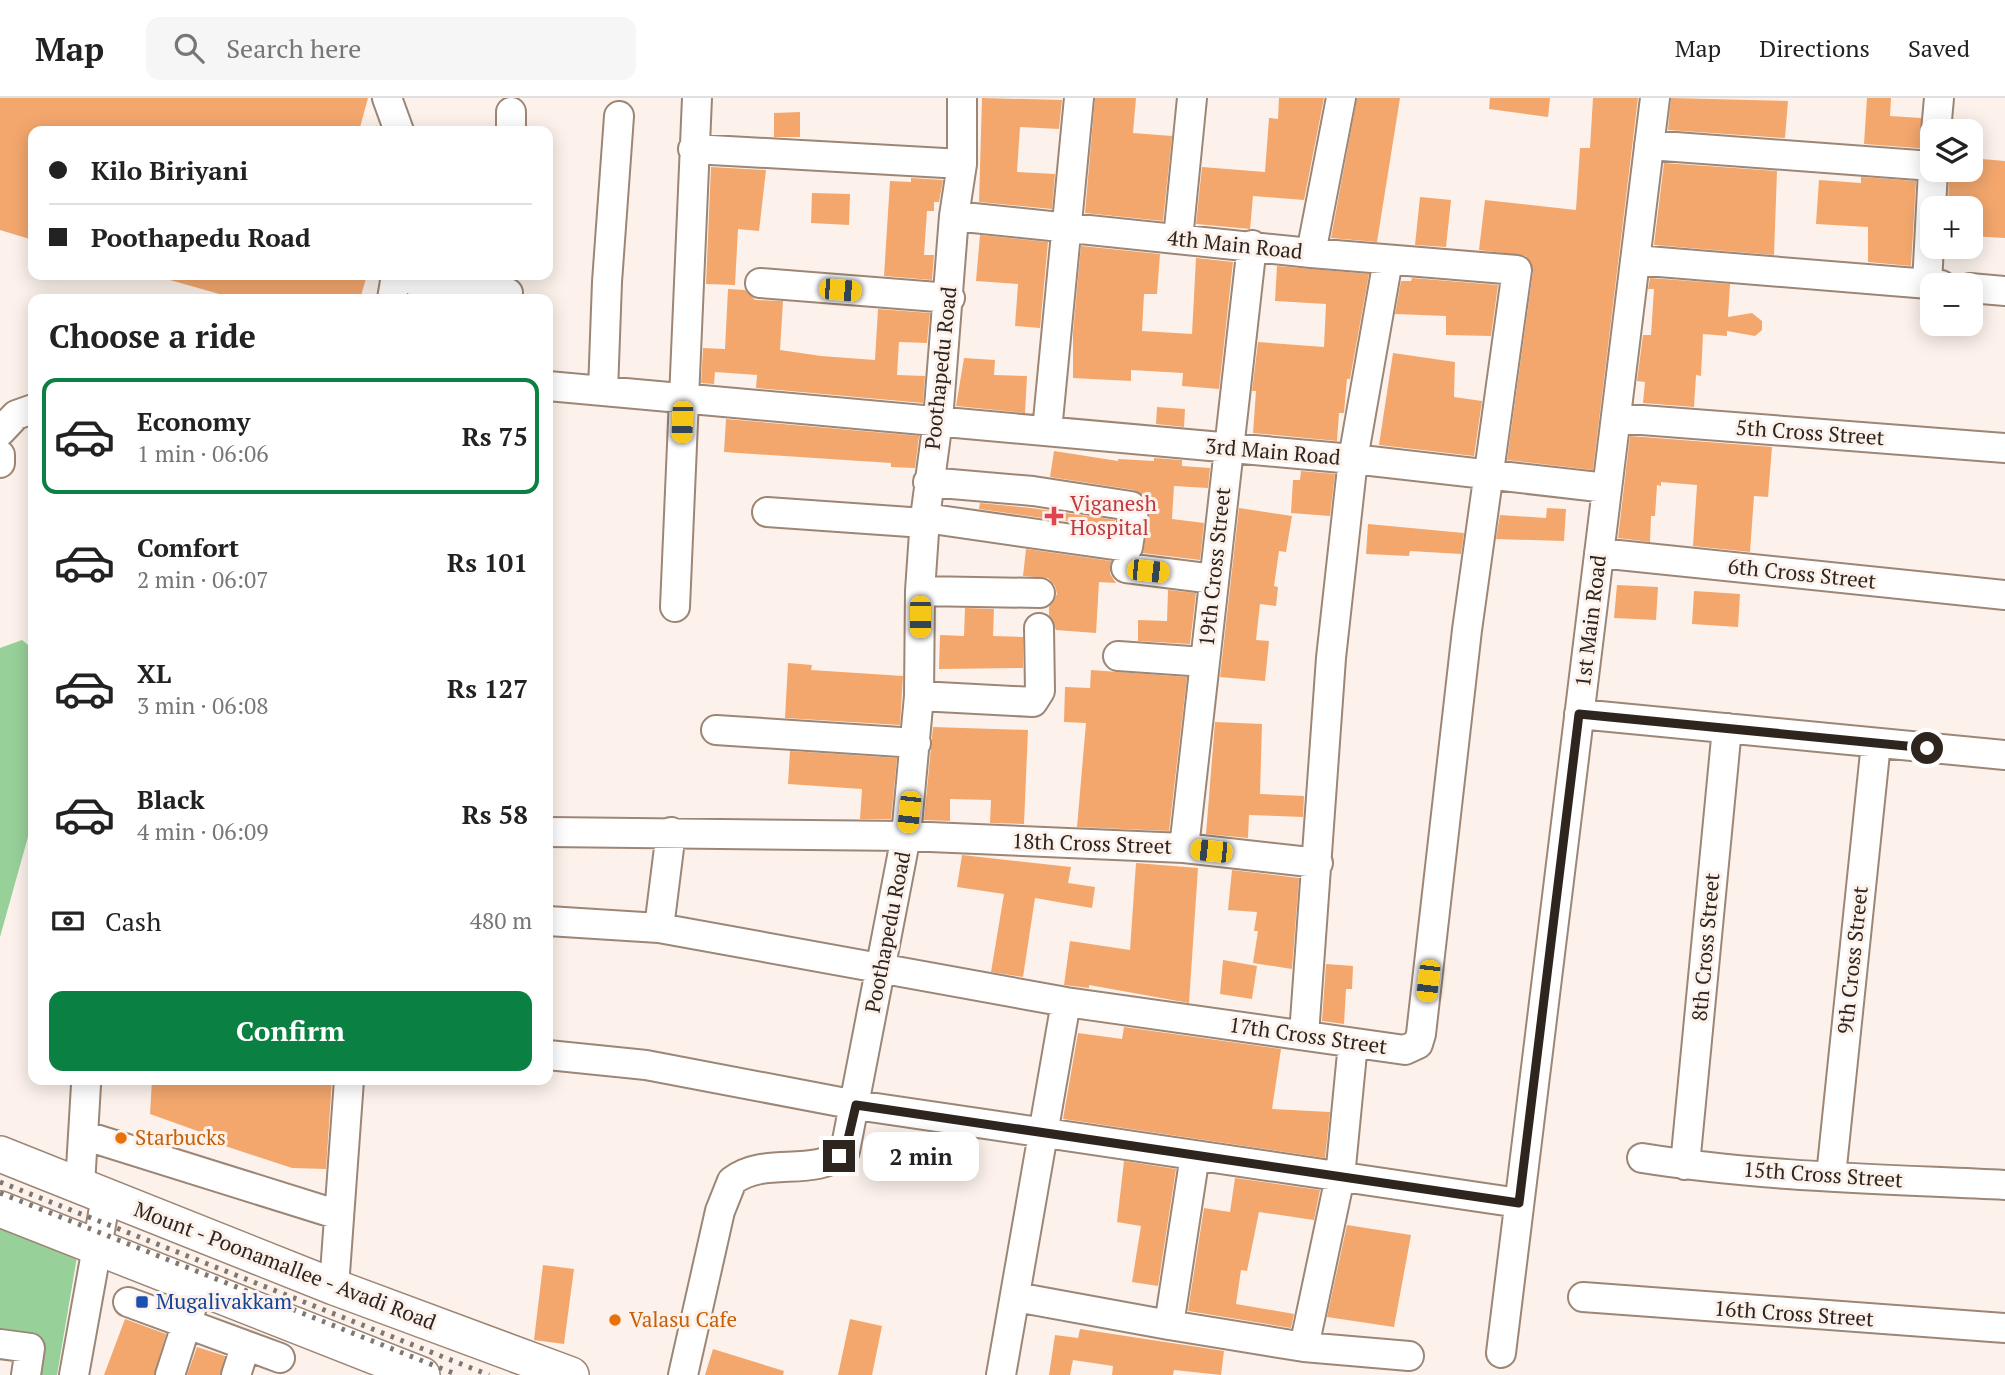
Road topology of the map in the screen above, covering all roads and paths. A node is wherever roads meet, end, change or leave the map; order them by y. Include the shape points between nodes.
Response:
1 (387, 98) edge
2 (696, 98) edge
3 (962, 98) edge
4 (1079, 98) edge
5 (1192, 98) edge
6 (1341, 98) edge
7 (1655, 98) edge
8 (1939, 98) edge
9 (619, 116) dead end
10 (1938, 119) edge
11 (397, 126) edge
12 (1649, 145) junction
13 (693, 149) junction
14 (962, 164) junction
15 (1920, 167) edge
16 (1933, 182) edge
17 (954, 216) junction
18 (1066, 228) junction
19 (1178, 239) junction
20 (1252, 245) junction
21 (1311, 253) junction
22 (1388, 260) junction
23 (1635, 260) junction
24 (1934, 273) edge
25 (408, 281) edge
26 (760, 283) dead end
27 (1920, 284) edge
28 (508, 289) edge
29 (1983, 289) edge
30 (2005, 291) edge
31 (950, 298) junction
32 (553, 386) edge
33 (603, 391) junction
34 (683, 396) junction
35 (28, 411) edge
36 (1616, 418) junction
37 (938, 421) junction
38 (1047, 430) junction
39 (0, 432) edge
40 (1229, 447) junction
41 (2005, 448) edge
42 (0, 455) edge
43 (1353, 459) junction
44 (0, 463) edge
45 (1487, 475) junction
46 (928, 482) junction
47 (1607, 488) junction
48 (766, 512) dead end
49 (925, 520) junction
50 (1599, 553) junction
51 (1126, 569) dead end
52 (1214, 579) junction
53 (920, 591) junction
54 (1040, 593) dead end
55 (2005, 595) edge
56 (675, 607) dead end
57 (1039, 628) dead end
58 (1118, 656) dead end
59 (1205, 662) junction
60 (919, 696) junction
61 (1579, 714) junction
62 (1727, 728) junction
63 (716, 730) dead end
64 (916, 743) junction
65 (1876, 743) junction
66 (2005, 755) edge
67 (671, 831) junction
68 (553, 832) edge
69 (906, 836) junction
70 (1184, 848) junction
71 (1318, 863) junction
72 (553, 921) edge
73 (659, 928) junction
74 (880, 966) junction
75 (1066, 1002) junction
76 (1304, 1035) junction
77 (1353, 1043) junction
78 (553, 1056) edge
79 (86, 1085) dead end
80 (349, 1085) edge
81 (856, 1105) junction
82 (1045, 1133) junction
83 (83, 1135) junction
84 (0, 1154) edge
85 (1195, 1155) junction
86 (1642, 1158) dead end
87 (1685, 1165) junction
88 (1831, 1176) junction
89 (1340, 1177) junction
90 (2005, 1185) edge
91 (93, 1191) junction
92 (1519, 1203) junction
93 (0, 1209) edge
94 (339, 1215) junction
95 (95, 1247) junction
96 (334, 1287) junction
97 (198, 1288) junction
98 (1016, 1297) junction
99 (1583, 1297) dead end
100 (128, 1302) dead end
101 (186, 1325) junction
102 (1169, 1325) junction
103 (2005, 1328) edge
104 (0, 1343) edge
105 (245, 1347) junction
106 (1304, 1347) junction
107 (1501, 1353) dead end
108 (1409, 1356) dead end
109 (280, 1358) dead end
110 (401, 1371) edge
111 (26, 1375) edge
112 (74, 1375) edge
113 (170, 1375) edge
114 (236, 1375) edge
115 (571, 1375) edge
116 (683, 1375) edge
117 (1001, 1375) edge

1 - 11 street
2 - 13 street
3 - 14 street, Poothapedu Road
4 - 18 street
5 - 19 street
6 - 21 street
7 - 12 street, 1st Main Road
8 - 10 street
9 - 33 street
12 - 15 street
12 - 23 street, 1st Main Road
13 - 14 street
13 - 34 street
14 - 17 street, Poothapedu Road
16 - 24 street
17 - 18 street, 4th Main Road
17 - 31 street, Poothapedu Road
18 - 19 street, 4th Main Road
18 - 38 street
19 - 20 street, 4th Main Road
20 - 21 street, 4th Main Road
20 - 40 street, 19th Cross Street
21 - 22 street, 4th Main Road
22 - 43 street
22 - 45 street, 4th Main Road via 1517,270
23 - 27 street
23 - 36 street, 1st Main Road
25 - 28 street
26 - 31 street
29 - 30 street
31 - 37 street, Poothapedu Road
32 - 33 street, 3rd Main Road
33 - 34 street, 3rd Main Road
34 - 37 street, 3rd Main Road
34 - 56 street
35 - 39 street via 16,415
36 - 41 street, 5th Cross Street
36 - 47 street, 1st Main Road
37 - 38 street, 3rd Main Road
37 - 46 street, Poothapedu Road
38 - 40 street, 3rd Main Road
40 - 43 street, 3rd Main Road
40 - 52 street, 19th Cross Street
42 - 44 street
43 - 45 street, 3rd Main Road
43 - 71 street via 1332,659
45 - 47 street, 3rd Main Road
45 - 77 street, 17th Cross Street via 1422,1034 1413,1048 1405,1050
46 - 49 street, Poothapedu Road
46 - 49 street via 1033,491 1134,510 1128,547
47 - 50 street, 1st Main Road
48 - 49 street
49 - 53 street, Poothapedu Road
50 - 55 street, 6th Cross Street
50 - 61 street, 1st Main Road
51 - 52 street
52 - 59 street, 19th Cross Street
53 - 54 street
53 - 60 street, Poothapedu Road
57 - 60 street via 1040,691 1033,702
58 - 59 street
59 - 70 street, 19th Cross Street
60 - 64 street, Poothapedu Road
61 - 62 street
61 - 92 street, 1st Main Road
62 - 65 street
62 - 87 street, 8th Cross Street
63 - 64 street
64 - 69 street, Poothapedu Road
65 - 66 street
65 - 88 street, 9th Cross Street
67 - 68 street, 18th Cross Street
67 - 69 street, 18th Cross Street via 730,836
67 - 73 street
69 - 70 street, 18th Cross Street
69 - 74 street, Poothapedu Road
70 - 71 street, 18th Cross Street
71 - 76 street
72 - 73 street, 17th Cross Street
73 - 74 street, 17th Cross Street
74 - 75 street, 17th Cross Street
74 - 81 street, Poothapedu Road
75 - 76 street, 17th Cross Street
75 - 82 street
76 - 77 street, 17th Cross Street
77 - 89 street
78 - 81 street via 646,1065
79 - 83 street
80 - 94 street
81 - 82 street
81 - 116 street, Poothapedu Road via 845,1152 839,1156 826,1163 757,1169 732,1181 720,1211
82 - 85 street
82 - 98 street
83 - 91 street
83 - 94 street
84 - 91 main road, Mount - Poonamallee - Avadi Road
85 - 89 street
85 - 102 street
86 - 87 street, 15th Cross Street
87 - 88 street, 15th Cross Street
88 - 90 street, 15th Cross Street
89 - 92 street
89 - 106 street
91 - 95 street
91 - 96 main road, Mount - Poonamallee - Avadi Road
92 - 107 street, 1st Main Road
93 - 95 main road
94 - 96 street
95 - 97 main road
95 - 112 street
96 - 115 main road, Mount - Poonamallee - Avadi Road
97 - 101 street
97 - 110 main road
98 - 102 street
98 - 117 street
99 - 103 street, 16th Cross Street
100 - 101 street
101 - 105 street
101 - 113 street
102 - 106 street
104 - 111 street via 30,1348
105 - 109 street
105 - 114 street
106 - 108 street

